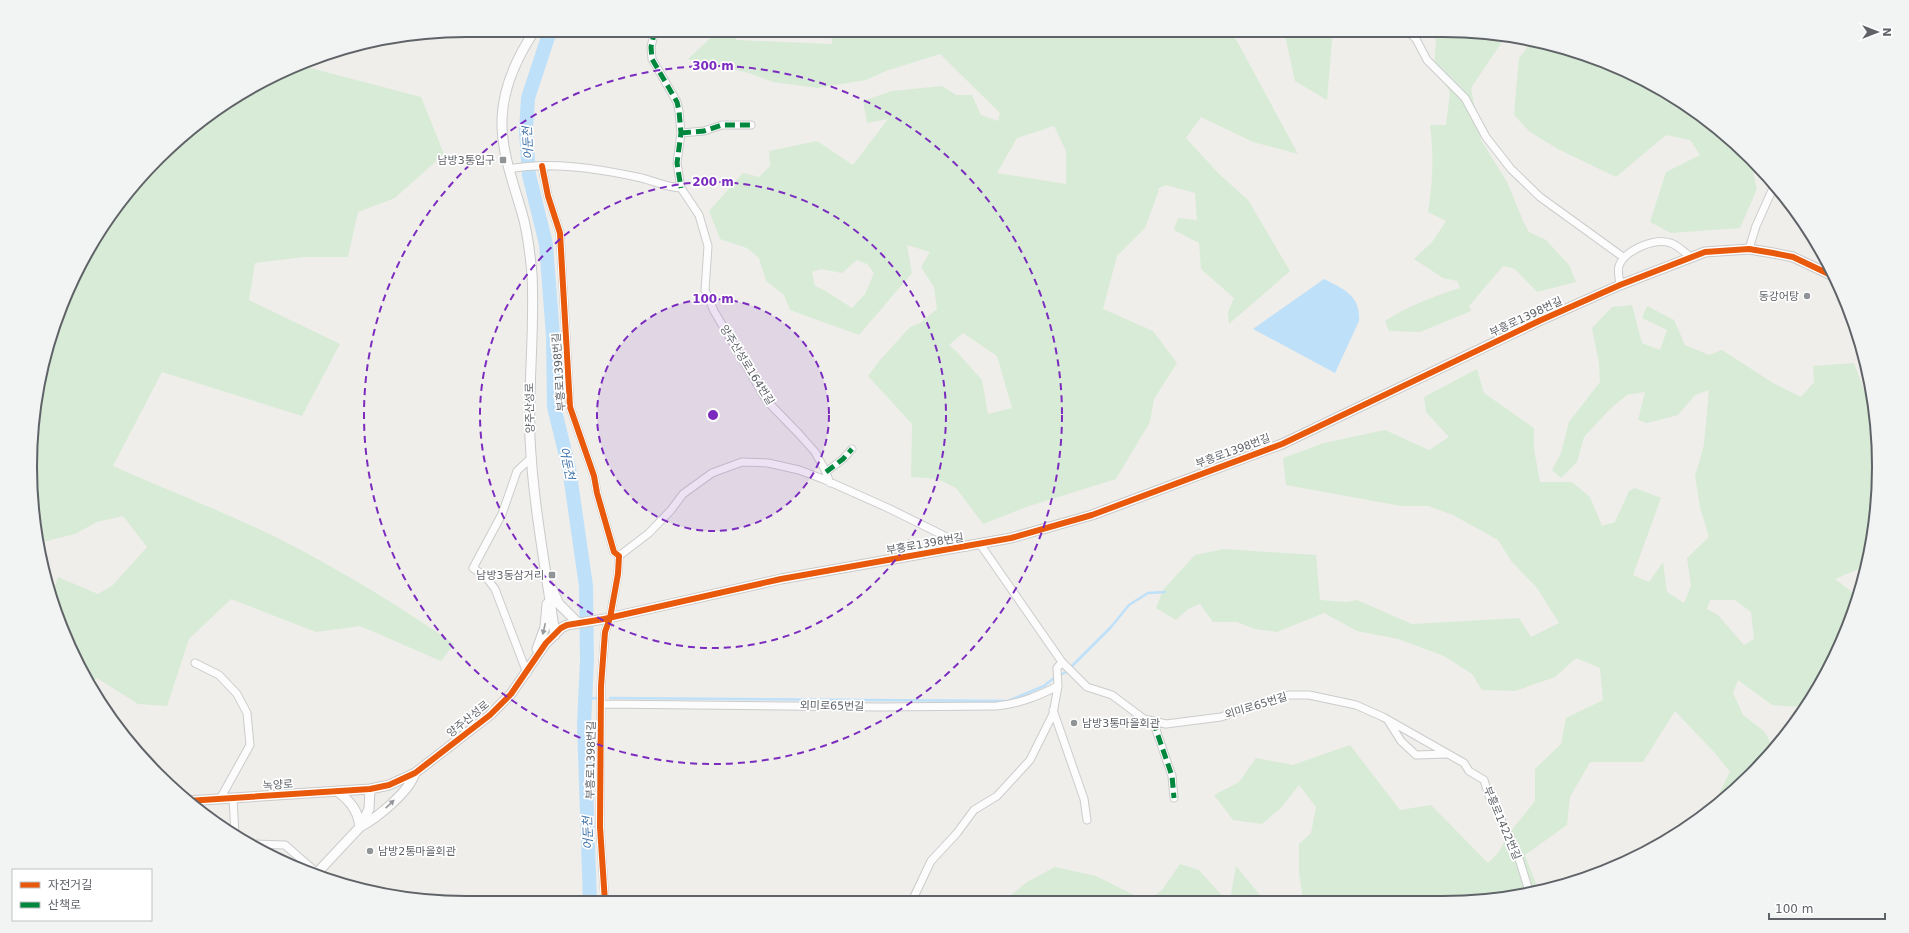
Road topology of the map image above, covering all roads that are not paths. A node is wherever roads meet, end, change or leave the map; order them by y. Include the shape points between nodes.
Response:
1 (531, 37) edge
2 (653, 37) edge
3 (1413, 37) edge
4 (750, 125) dead end
5 (681, 133) junction
6 (542, 166) junction
7 (513, 168) junction
8 (681, 188) junction
9 (1772, 192) edge
10 (1749, 249) junction
11 (1623, 257) junction
12 (1691, 257) junction
13 (1825, 272) edge
14 (1620, 285) junction
15 (852, 449) dead end
16 (532, 457) junction
17 (825, 476) junction
18 (980, 544) junction
19 (967, 547) junction
20 (619, 556) junction
21 (547, 576) junction
22 (607, 619) junction
23 (578, 623) junction
24 (555, 635) junction
25 (195, 663) dead end
26 (1067, 667) junction
27 (529, 670) junction
28 (1058, 683) junction
29 (602, 704) junction
30 (1053, 710) junction
31 (1153, 721) junction
32 (1389, 721) junction
33 (1447, 754) junction
34 (1464, 763) joint
35 (415, 773) junction
36 (370, 789) junction
37 (337, 791) junction
38 (233, 798) junction
39 (1174, 798) dead end
40 (220, 799) junction
41 (197, 800) edge
42 (1087, 820) dead end
43 (360, 827) junction
44 (235, 828) edge
45 (263, 844) edge
46 (306, 864) edge
47 (320, 870) edge
48 (1528, 888) edge
49 (605, 896) edge
50 (914, 896) edge

1 - 7 street, 양주산성로 via 514,68 504,102 503,137
2 - 5 street, 양주산성로164번길 via 652,59 677,102
3 - 11 street via 1427,60 1465,98 1486,137 1511,169 1540,197
4 - 5 street via 722,125 704,131
5 - 8 street, 양주산성로164번길 via 677,163
6 - 7 street
6 - 8 street via 617,172 644,178 660,185
6 - 20 street, 부흥로1398번길 via 560,233 570,407 594,476 614,552
7 - 16 street, 양주산성로 via 532,273
8 - 17 street, 양주산성로164번길 via 698,215 708,246 705,290 714,311 767,401 815,452
9 - 10 street via 1756,226
10 - 12 street, 부흥로1398번길 via 1718,250
10 - 13 street, 부흥로1398번길 via 1793,257
11 - 12 street via 1641,246 1672,243
11 - 14 street via 1618,268
12 - 14 street, 부흥로1398번길
14 - 18 street, 부흥로1398번길 via 1282,444 1092,515
15 - 17 street
16 - 21 street, 양주산성로 via 537,521
16 - 27 street via 517,472 502,514 473,568 486,577 495,588
17 - 19 street via 830,483
17 - 20 street via 768,462 742,462 712,473 683,494 649,533
18 - 19 street, 부흥로1398번길
18 - 26 street, 외미로65번길
19 - 22 street, 부흥로1398번길 via 781,578
20 - 22 street, 부흥로1398번길 via 618,574
21 - 23 street via 559,604
21 - 24 street, 양주산성로
21 -> 27 street via 545,627
22 - 23 street, 부흥로1398번길
22 - 29 street, 부흥로1398번길 via 601,686
23 - 24 street, 부흥로1398번길 via 561,628
24 - 27 street, 양주산성로 via 546,643
25 - 40 street via 219,675 237,694 247,713 250,745
26 - 28 street via 1057,668
26 - 31 street, 외미로65번길 via 1087,687 1112,695 1144,719
27 - 35 street, 양주산성로 via 511,694 490,715
28 - 29 street, 외미로65번길 via 1039,696 1014,705 996,706
28 - 30 street
29 - 49 street, 부흥로1398번길 via 600,827
30 - 42 street via 1084,800
30 - 50 street via 1030,760 997,796 974,810 931,861
31 - 32 street, 외미로65번길 via 1166,724 1221,717 1289,695 1356,705
31 - 39 street via 1172,776
32 - 33 street, 외미로65번길
32 - 33 street via 1401,741 1416,755
33 - 34 street, 외미로65번길
34 - 48 street, 부흥로1422번길 via 1470,771 1484,780 1489,796 1516,849
35 - 36 street, 양주산성로 via 389,785
43 -> 35 street via 370,822 403,792 413,782
36 - 37 street, 녹양로
36 - 43 street via 369,809
37 - 38 street, 녹양로
37 - 43 street via 349,800 356,810
38 - 40 street, 녹양로
38 - 44 street
40 - 41 street, 녹양로
43 - 47 street
45 - 46 street via 285,845

